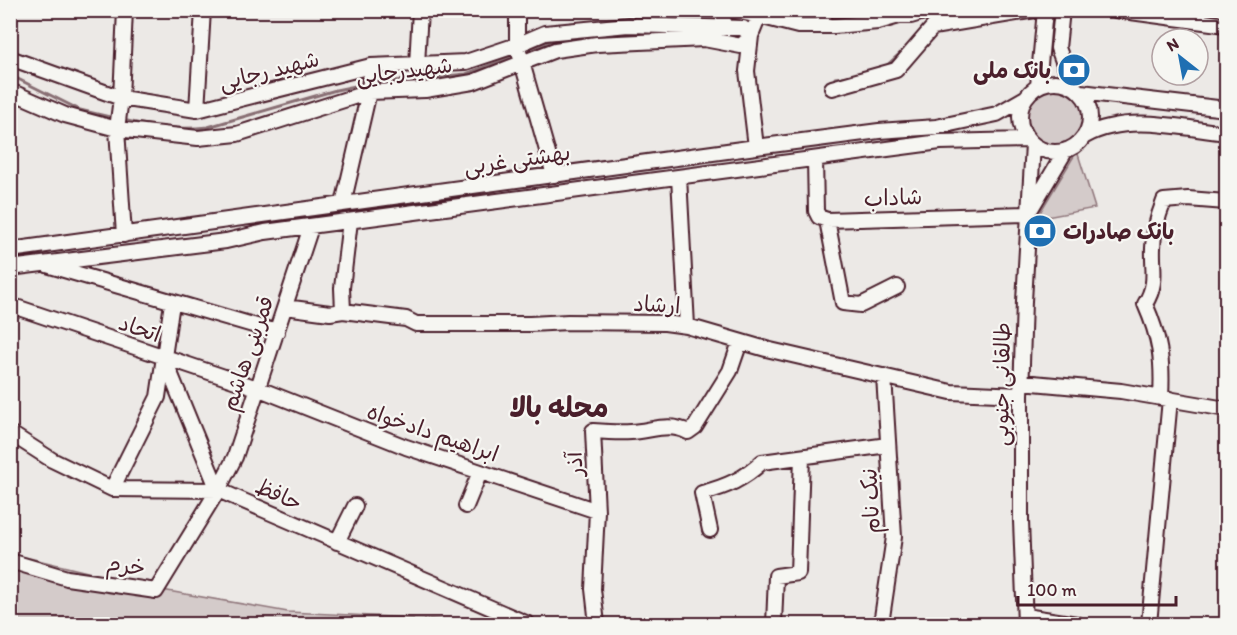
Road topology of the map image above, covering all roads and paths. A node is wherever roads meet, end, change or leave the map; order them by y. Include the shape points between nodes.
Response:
1 (125, 10) edge
2 (203, 10) edge
3 (420, 10) edge
4 (517, 10) edge
5 (721, 10) edge
6 (731, 10) edge
7 (823, 10) edge
8 (931, 10) edge
9 (1035, 10) edge
10 (1046, 10) edge
11 (1062, 10) edge
12 (1126, 11) edge
13 (759, 16) junction
14 (1196, 16) edge
15 (627, 18) edge
16 (1227, 25) edge
17 (725, 26) junction
18 (825, 26) junction
19 (751, 36) junction
20 (517, 45) junction
21 (10, 58) edge
22 (523, 61) junction
23 (417, 65) junction
24 (371, 66) junction
25 (1038, 86) junction
26 (832, 88) dead end
27 (1077, 89) junction
28 (10, 91) edge
29 (369, 92) junction
30 (122, 98) junction
31 (1025, 98) junction
32 (1227, 109) edge
33 (197, 110) junction
34 (117, 129) junction
35 (1227, 133) edge
36 (1085, 136) junction
37 (1031, 142) junction
38 (756, 147) junction
39 (1066, 150) junction
40 (815, 159) junction
41 (554, 175) junction
42 (679, 177) junction
43 (458, 189) junction
44 (1227, 202) edge
45 (343, 204) junction
46 (460, 206) junction
47 (1028, 214) junction
48 (827, 219) junction
49 (350, 221) junction
50 (311, 226) junction
51 (124, 235) junction
52 (10, 250) edge
53 (42, 264) junction
54 (10, 268) edge
55 (897, 286) dead end
56 (172, 303) junction
57 (10, 305) edge
58 (285, 307) junction
59 (343, 311) junction
60 (687, 326) junction
61 (277, 332) junction
62 (740, 342) junction
63 (164, 358) junction
64 (884, 375) junction
65 (257, 388) junction
66 (1021, 388) junction
67 (1166, 398) junction
68 (1227, 409) edge
69 (10, 433) edge
70 (888, 445) junction
71 (802, 457) junction
72 (480, 472) junction
73 (112, 489) junction
74 (218, 490) junction
75 (355, 506) dead end
76 (466, 506) dead end
77 (597, 511) junction
78 (710, 530) dead end
79 (337, 542) junction
80 (10, 561) edge
81 (1025, 620) edge
82 (528, 624) edge
83 (597, 624) edge
84 (774, 624) edge
85 (881, 624) edge
86 (1077, 624) edge
87 (1149, 624) edge

1 - 30 street
2 - 33 street
3 - 23 street
4 - 20 street
5 - 17 street
6 - 13 street
7 - 18 street
8 - 18 street via 878,22
9 - 26 street via 933,27 896,70
10 - 25 street
11 - 27 street via 1058,48
12 - 14 street
13 - 18 street via 798,26
13 - 19 street
14 - 16 street
15 - 17 street, شهید رجایی
15 - 20 street, شهید رجایی via 545,33
17 - 19 street, شهید رجایی via 743,28
19 - 22 street, شهیدرجایی via 741,46 704,39 597,44 555,50
19 - 38 street via 747,71
20 - 22 street
20 - 23 street, شهید رجایی via 466,62
21 - 30 street, شهید رجایی
22 - 29 street, شهیدرجایی via 473,82 425,90
22 - 41 street
23 - 24 street, شهید رجایی
24 - 29 street
24 - 33 street, شهید رجایی
25 - 27 street via 1060,81
25 - 31 street
27 - 32 street
27 - 36 street via 1088,102 1091,114
28 - 34 street, شهیدرجایی via 66,115
29 - 34 street, شهیدرجایی via 237,134 198,138
29 - 45 street
30 - 33 street, شهید رجایی
30 - 34 street
31 - 37 street via 1021,128
31 - 38 street, بهشتی غربی via 997,114 936,127
34 - 51 street
35 - 36 street via 1137,123
36 - 39 street
37 - 39 street via 1043,150
37 - 40 street, بهشتی غربی via 940,142
37 - 47 street, طالقانی جنوبی
38 - 41 street, بهشتی غربی
39 - 47 street
40 - 42 street, بهشتی غربی
40 - 48 street via 816,211 819,217
41 - 43 street, بهشتی غربی
42 - 46 street, بهشتی غربی
42 - 60 street
43 - 45 street, بهشتی غربی
43 - 46 street
44 - 67 street via 1164,201 1156,221 1155,280 1145,304 1155,330
45 - 51 street, بهشتی غربی
46 - 49 street, بهشتی غربی
47 - 48 street, شاداب
47 - 66 street, طالقانی جنوبی
48 - 55 street via 843,303 861,305
49 - 50 street, بهشتی غربی
49 - 59 street
50 - 53 street, بهشتی غربی
50 - 58 street, قمربنی هاشم
51 - 52 street, بهشتی غربی
53 - 54 street, بهشتی غربی
53 - 56 street
56 - 61 street
56 - 63 street
57 - 63 street, اتحاد
58 - 59 street, ارشاد
58 - 61 street, قمربنی هاشم
59 - 60 street, ارشاد via 406,319 416,324 568,322
60 - 62 street, ارشاد
61 - 65 street, قمربنی هاشم
62 - 64 street, ارشاد
62 - 77 street, آذر via 720,389 688,432 670,426 629,432 593,431
63 - 65 street, اتحاد
63 - 73 street via 158,397
63 - 74 street
64 - 66 street, ارشاد via 951,392
64 - 70 street, نیک نام
65 - 72 street, ابراهیم دادخواه
65 - 74 street, قمربنی هاشم via 235,458
66 - 67 street, ارشاد via 1121,391
66 - 81 street, طالقانی جنوبی
67 - 68 street, ارشاد
67 - 87 street
69 - 73 street, حافظ via 52,460
70 - 71 street
70 - 85 street, نیک نام via 894,537
71 - 78 street via 762,462 750,474 726,487 702,493
71 - 84 street via 798,573 776,576
72 - 76 street
72 - 77 street, ابراهیم دادخواه
73 - 74 street, حافظ
74 - 79 street, حافظ
74 - 80 street, خرم via 156,591 67,578
75 - 79 street
77 - 83 street, آذر via 593,589
79 - 82 street, حافظ
81 - 86 street

